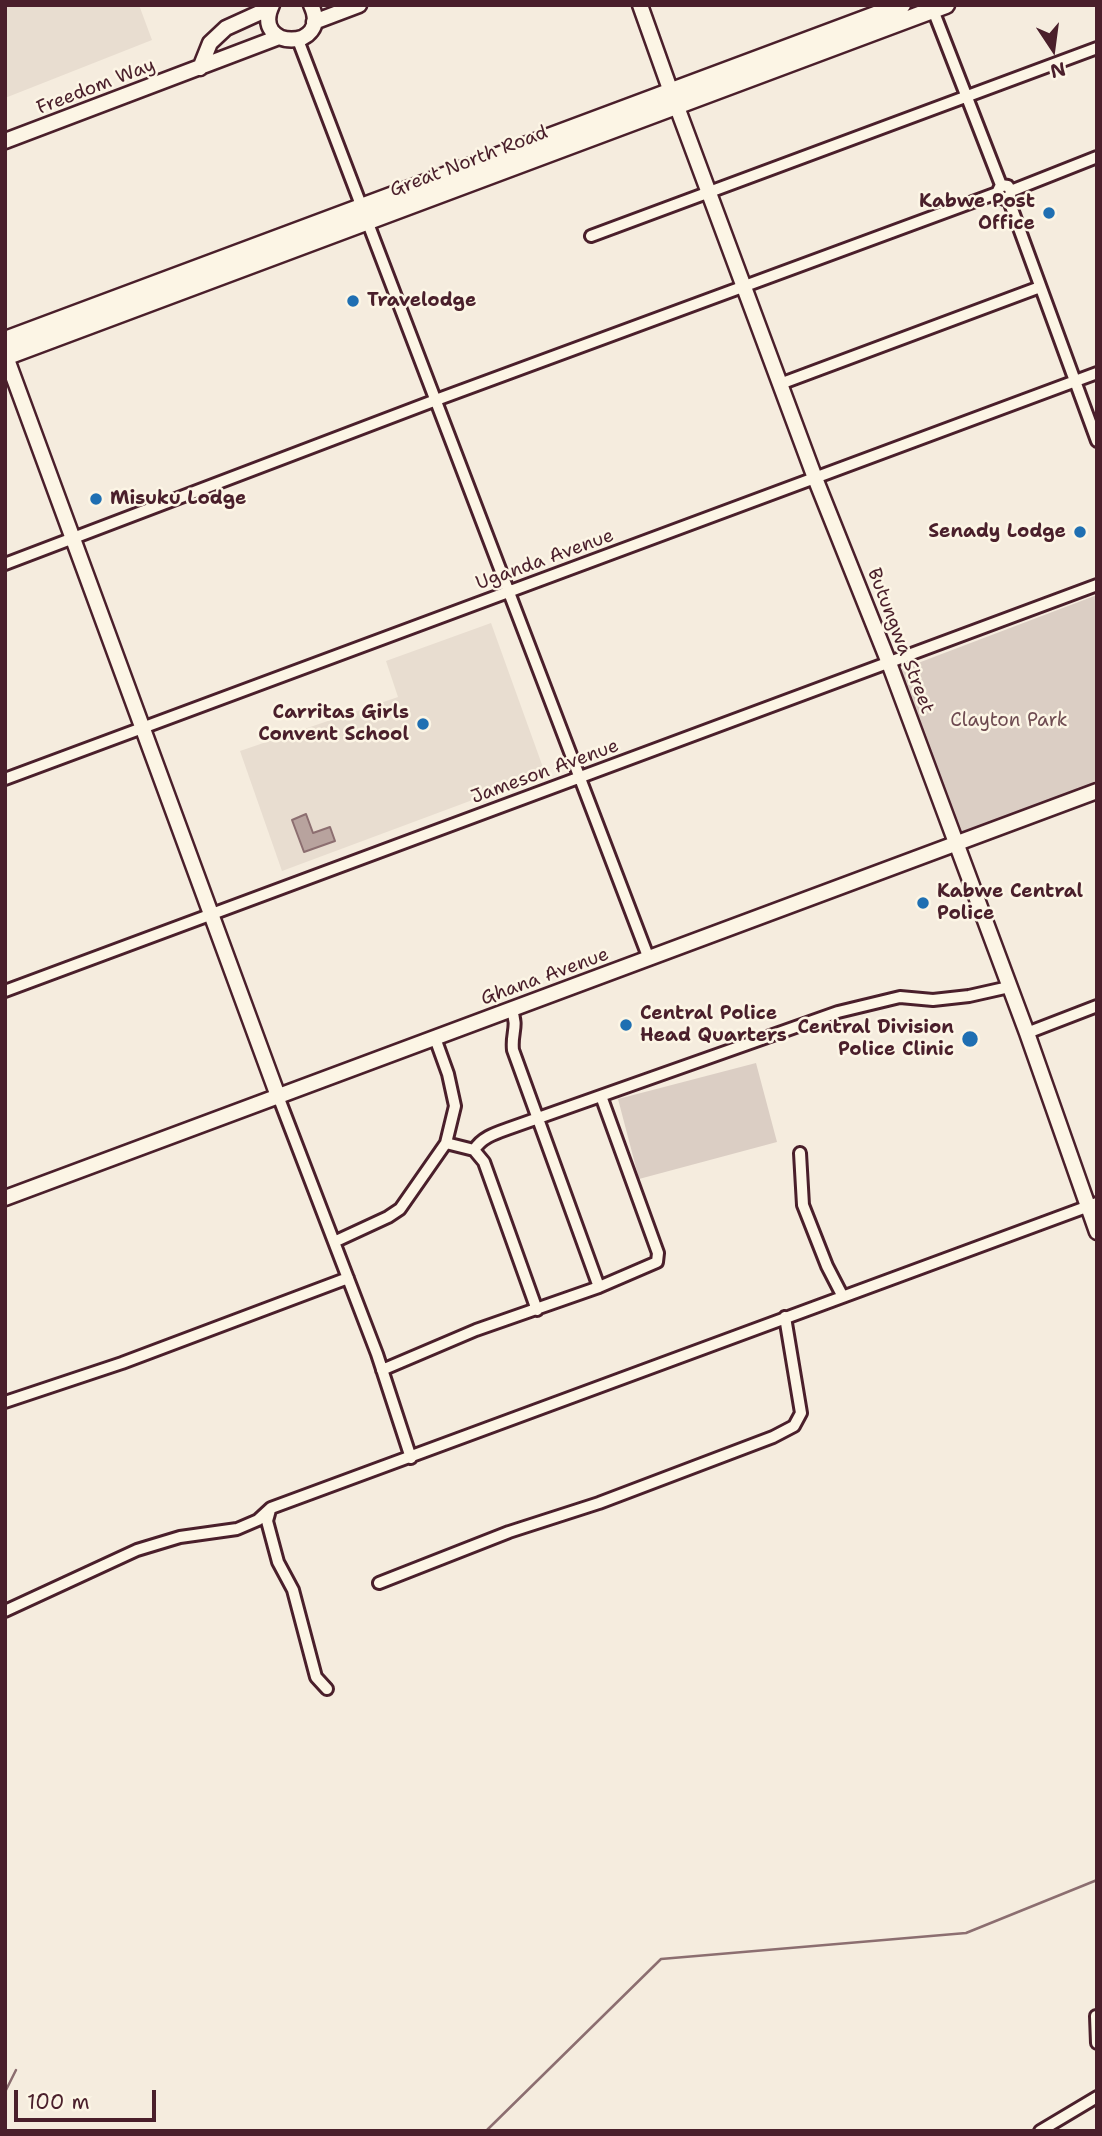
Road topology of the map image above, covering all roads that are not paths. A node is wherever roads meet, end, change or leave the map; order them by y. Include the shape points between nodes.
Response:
1 (311, 5) edge
2 (359, 5) edge
3 (640, 5) edge
4 (902, 5) edge
5 (271, 7) edge
6 (940, 8) edge
7 (314, 22) junction
8 (279, 37) junction
9 (298, 40) junction
10 (1097, 48) edge
11 (802, 51) junction
12 (200, 68) junction
13 (967, 97) junction
14 (674, 99) junction
15 (5, 141) edge
16 (1097, 157) edge
17 (1004, 192) junction
18 (709, 194) junction
19 (365, 215) junction
20 (591, 236) dead end
21 (744, 285) junction
22 (1040, 287) junction
23 (5, 340) edge
24 (6, 356) edge
25 (1097, 373) edge
26 (1075, 381) junction
27 (780, 384) junction
28 (436, 400) junction
29 (1097, 441) edge
30 (815, 478) junction
31 (73, 539) junction
32 (5, 564) edge
33 (1097, 585) edge
34 (509, 592) junction
35 (889, 663) junction
36 (143, 728) junction
37 (579, 777) junction
38 (5, 779) edge
39 (1097, 791) edge
40 (955, 844) junction
41 (212, 914) junction
42 (649, 959) junction
43 (1009, 987) junction
44 (5, 991) edge
45 (1097, 1006) edge
46 (511, 1009) junction
47 (1027, 1033) junction
48 (435, 1038) junction
49 (278, 1096) junction
50 (601, 1096) junction
51 (539, 1118) junction
52 (446, 1143) junction
53 (474, 1150) junction
54 (800, 1153) dead end
55 (5, 1198) edge
56 (1092, 1204) edge
57 (1097, 1232) edge
58 (334, 1242) junction
59 (348, 1278) junction
60 (599, 1287) junction
61 (842, 1295) junction
62 (537, 1310) junction
63 (785, 1317) junction
64 (382, 1370) junction
65 (5, 1402) edge
66 (411, 1458) junction
67 (271, 1508) junction
68 (379, 1583) dead end
69 (5, 1611) edge
70 (327, 1689) dead end
71 (1096, 2016) edge
72 (1097, 2043) edge
73 (1097, 2097) edge
74 (1040, 2131) edge

1 - 7 main road
2 - 7 main road
3 - 14 main road, Butungwa Street
4 - 11 highway, Great North Road
5 - 8 main road via 270,27
5 - 12 main road via 226,28 210,43
6 - 11 highway, Great North Road
6 - 13 street
7 - 9 main road via 309,33
8 - 9 main road
8 - 12 main road, Freedom Way
9 - 19 street
10 - 13 street
11 - 14 highway, Great North Road
12 - 15 main road, Freedom Way
13 - 17 street
13 - 18 street
14 - 18 main road, Butungwa Street
14 - 19 highway, Great North Road
16 - 17 street
17 - 21 street
17 - 22 street
18 - 20 street
18 - 21 main road, Butungwa Street
19 - 23 highway, Great North Road
19 - 24 highway, Great North Road
19 - 28 street
21 - 27 main road, Butungwa Street
21 - 28 street
22 - 26 street
22 - 27 street
24 - 31 main road
25 - 26 street, Uganda Avenue
26 - 29 street
26 - 30 street, Uganda Avenue
27 - 30 main road, Butungwa Street
28 - 31 street
28 - 34 street
30 - 34 street, Uganda Avenue
30 - 35 main road, Butungwa Street
31 - 32 street
31 - 36 main road
33 - 35 street, Jameson Avenue
34 - 36 street, Uganda Avenue
34 - 37 street
35 - 37 street, Jameson Avenue
35 - 40 main road, Butungwa Street
36 - 38 street, Uganda Avenue
36 - 41 main road
37 - 41 street, Jameson Avenue
37 - 42 street
39 - 40 main road, Ghana Avenue
40 - 42 main road, Ghana Avenue
40 - 43 main road, Butungwa Street
41 - 44 street, Jameson Avenue
41 - 49 main road
42 - 46 main road, Ghana Avenue
43 - 47 main road, Butungwa Street
43 - 50 street via 933,1000 900,996 838,1012
45 - 47 street
46 - 48 main road, Ghana Avenue
46 - 51 street via 516,1021 513,1050
47 - 56 main road, Butungwa Street
48 - 49 main road, Ghana Avenue
48 - 52 street via 455,1106
49 - 55 main road, Ghana Avenue
49 - 58 street
50 - 51 street
50 - 60 street via 659,1258 653,1265
51 - 53 street via 488,1137
51 - 60 street
52 - 53 street
52 - 58 street via 400,1209
53 - 62 street via 484,1161
54 - 61 street via 803,1205
56 - 57 main road, Butungwa Street
56 - 61 street
58 - 59 street
59 - 64 street
59 - 65 street
60 - 62 street
61 - 63 street
62 - 64 street
63 - 66 street
63 - 68 street via 801,1413 794,1426
64 - 66 street
66 - 67 street
67 - 69 street via 237,1529 180,1537 137,1550
67 - 70 street via 267,1521 278,1562 293,1590 316,1677
71 - 72 street
73 - 74 street

